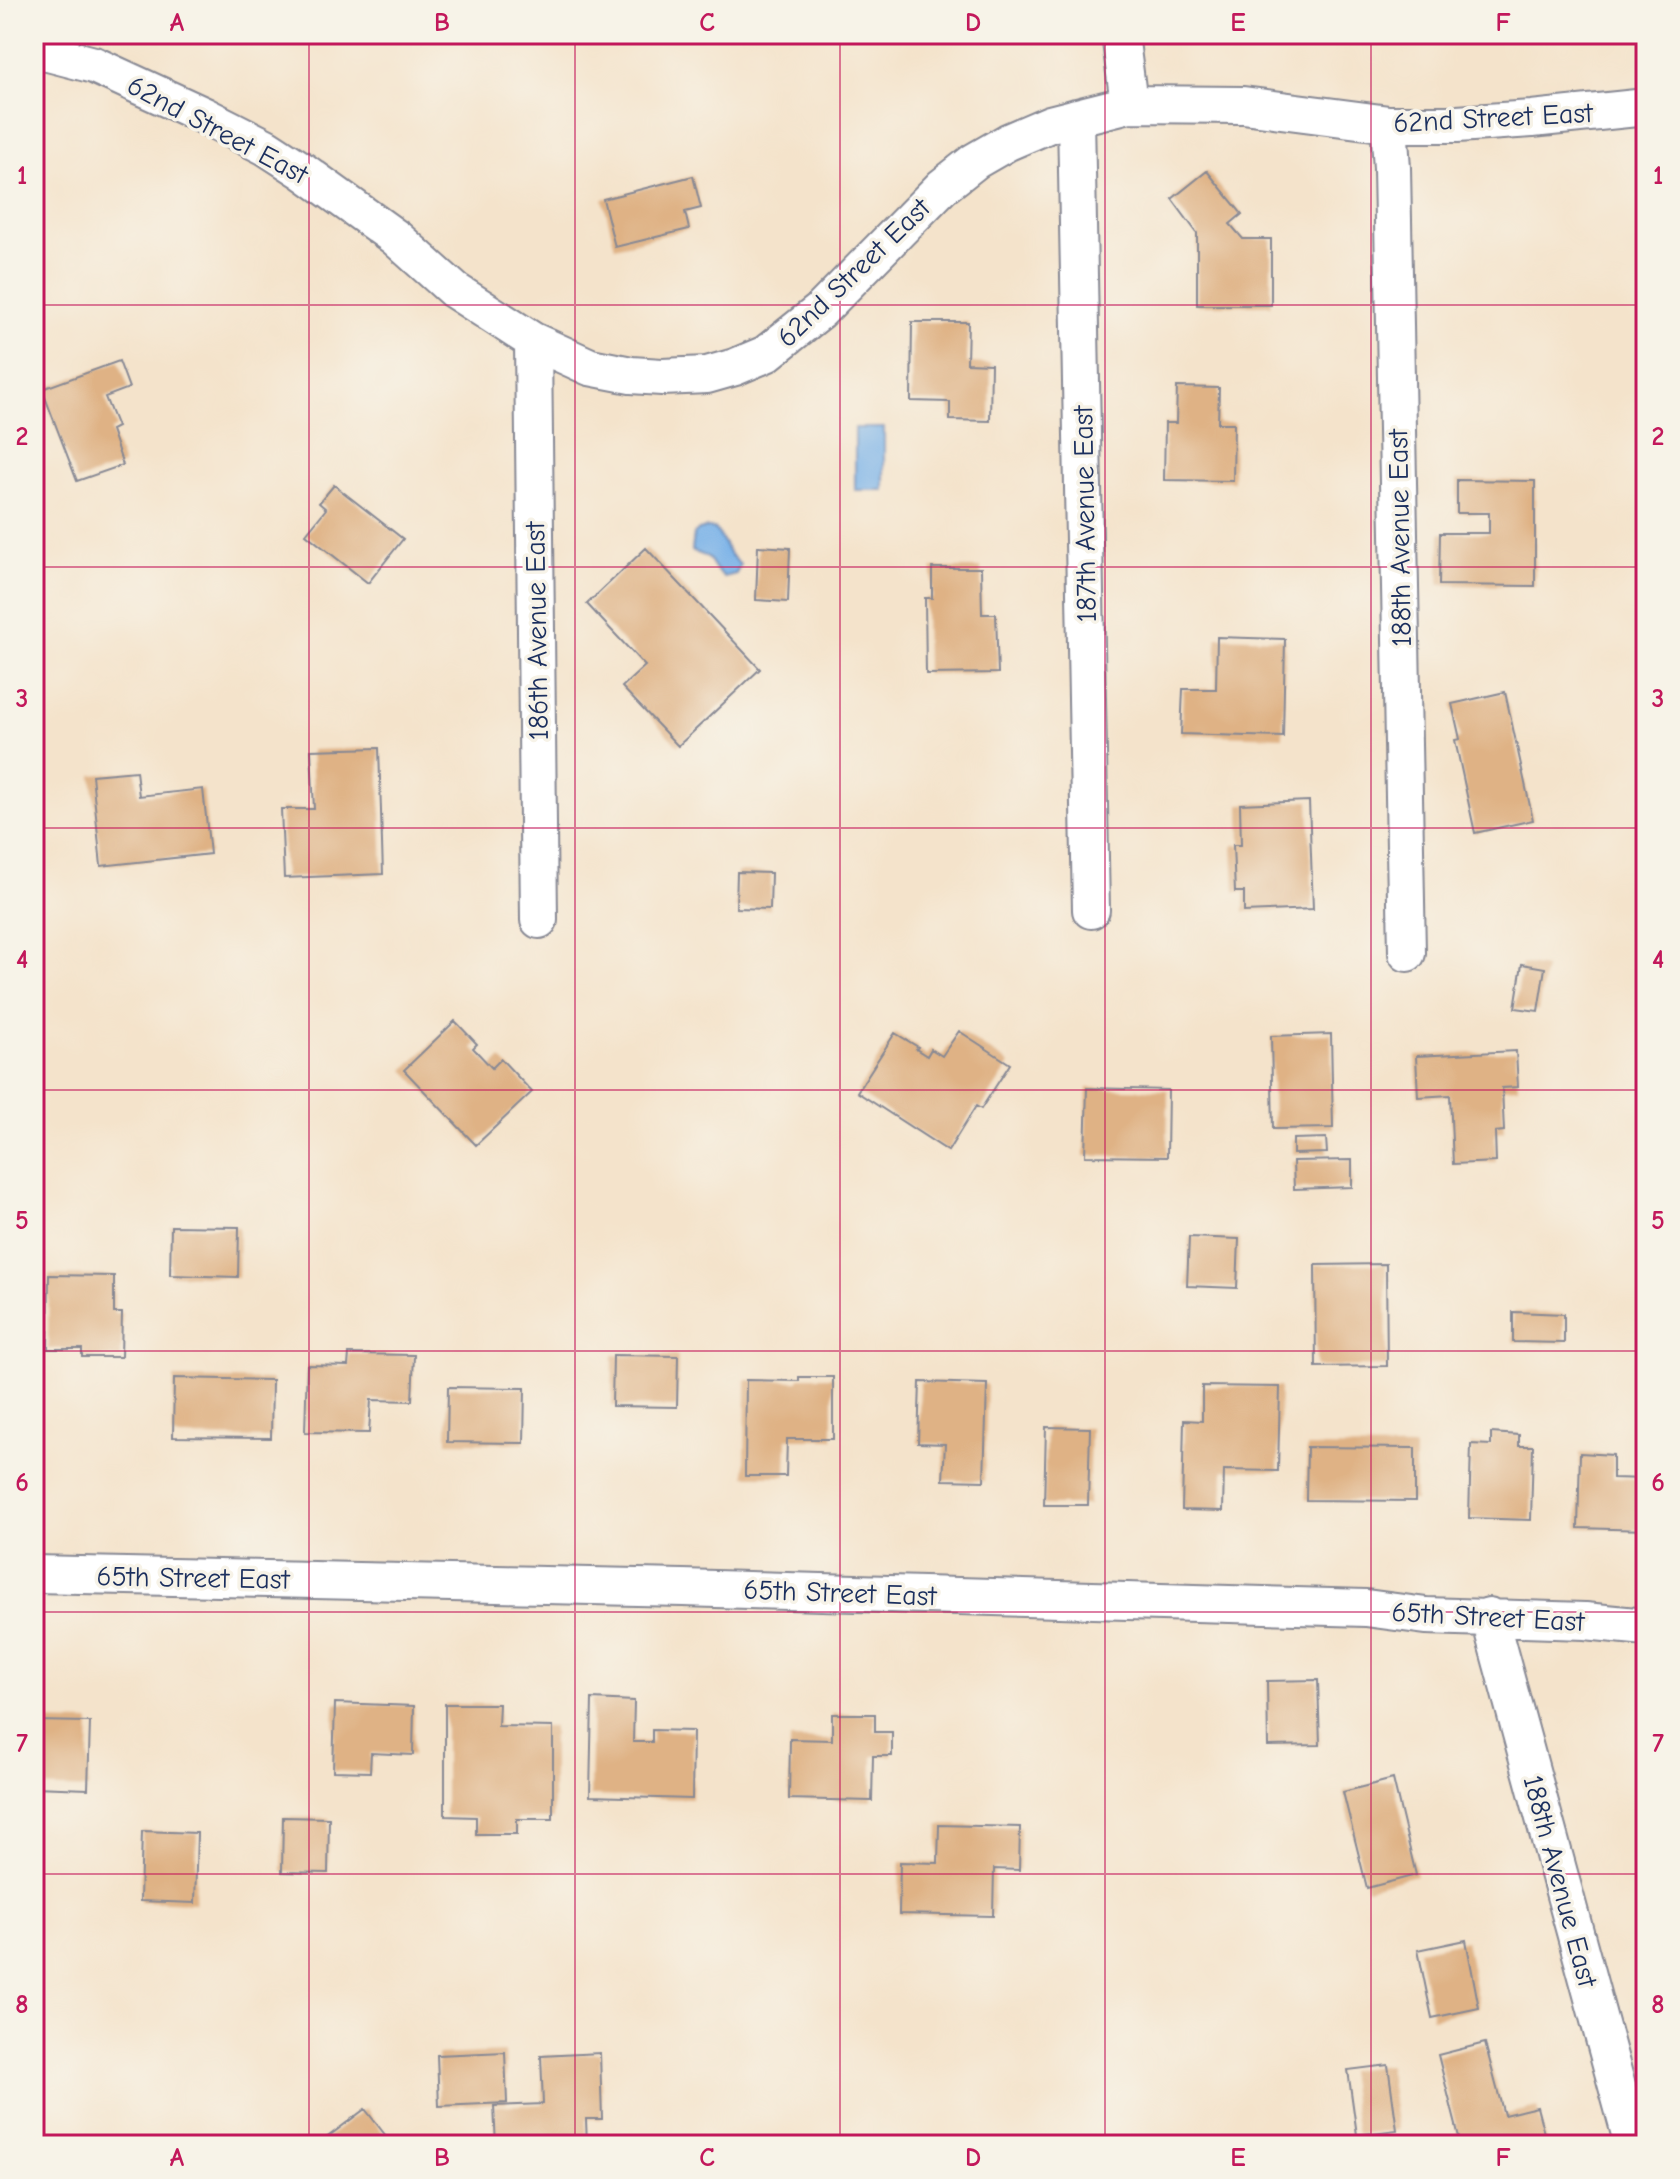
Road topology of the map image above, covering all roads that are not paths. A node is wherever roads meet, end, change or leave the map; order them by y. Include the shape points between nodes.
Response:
1 (1120, 34) edge
2 (34, 51) edge
3 (1129, 104) junction
4 (1646, 107) edge
5 (1076, 117) junction
6 (1389, 124) junction
7 (533, 341) junction
8 (1091, 910) dead end
9 (539, 920) dead end
10 (1407, 953) dead end
11 (34, 1574) edge
12 (1489, 1616) junction
13 (1646, 1627) edge
14 (1633, 2145) edge

1 - 3 street
2 - 7 street, 62nd Street East via 94,65 266,147 396,238 454,290
3 - 5 street, 62nd Street East
3 - 6 street, 62nd Street East via 1243,105
4 - 6 street, 62nd Street East via 1457,124
5 - 7 street, 62nd Street East via 1008,142 975,161 942,187 820,311 766,354 735,367 707,375 631,375 590,367
5 - 8 street, 187th Avenue East
6 - 10 street, 188th Avenue East
7 - 9 street, 186th Avenue East
11 - 12 street, 65th Street East via 1049,1598
12 - 13 street, 65th Street East
12 - 14 street, 188th Avenue East

